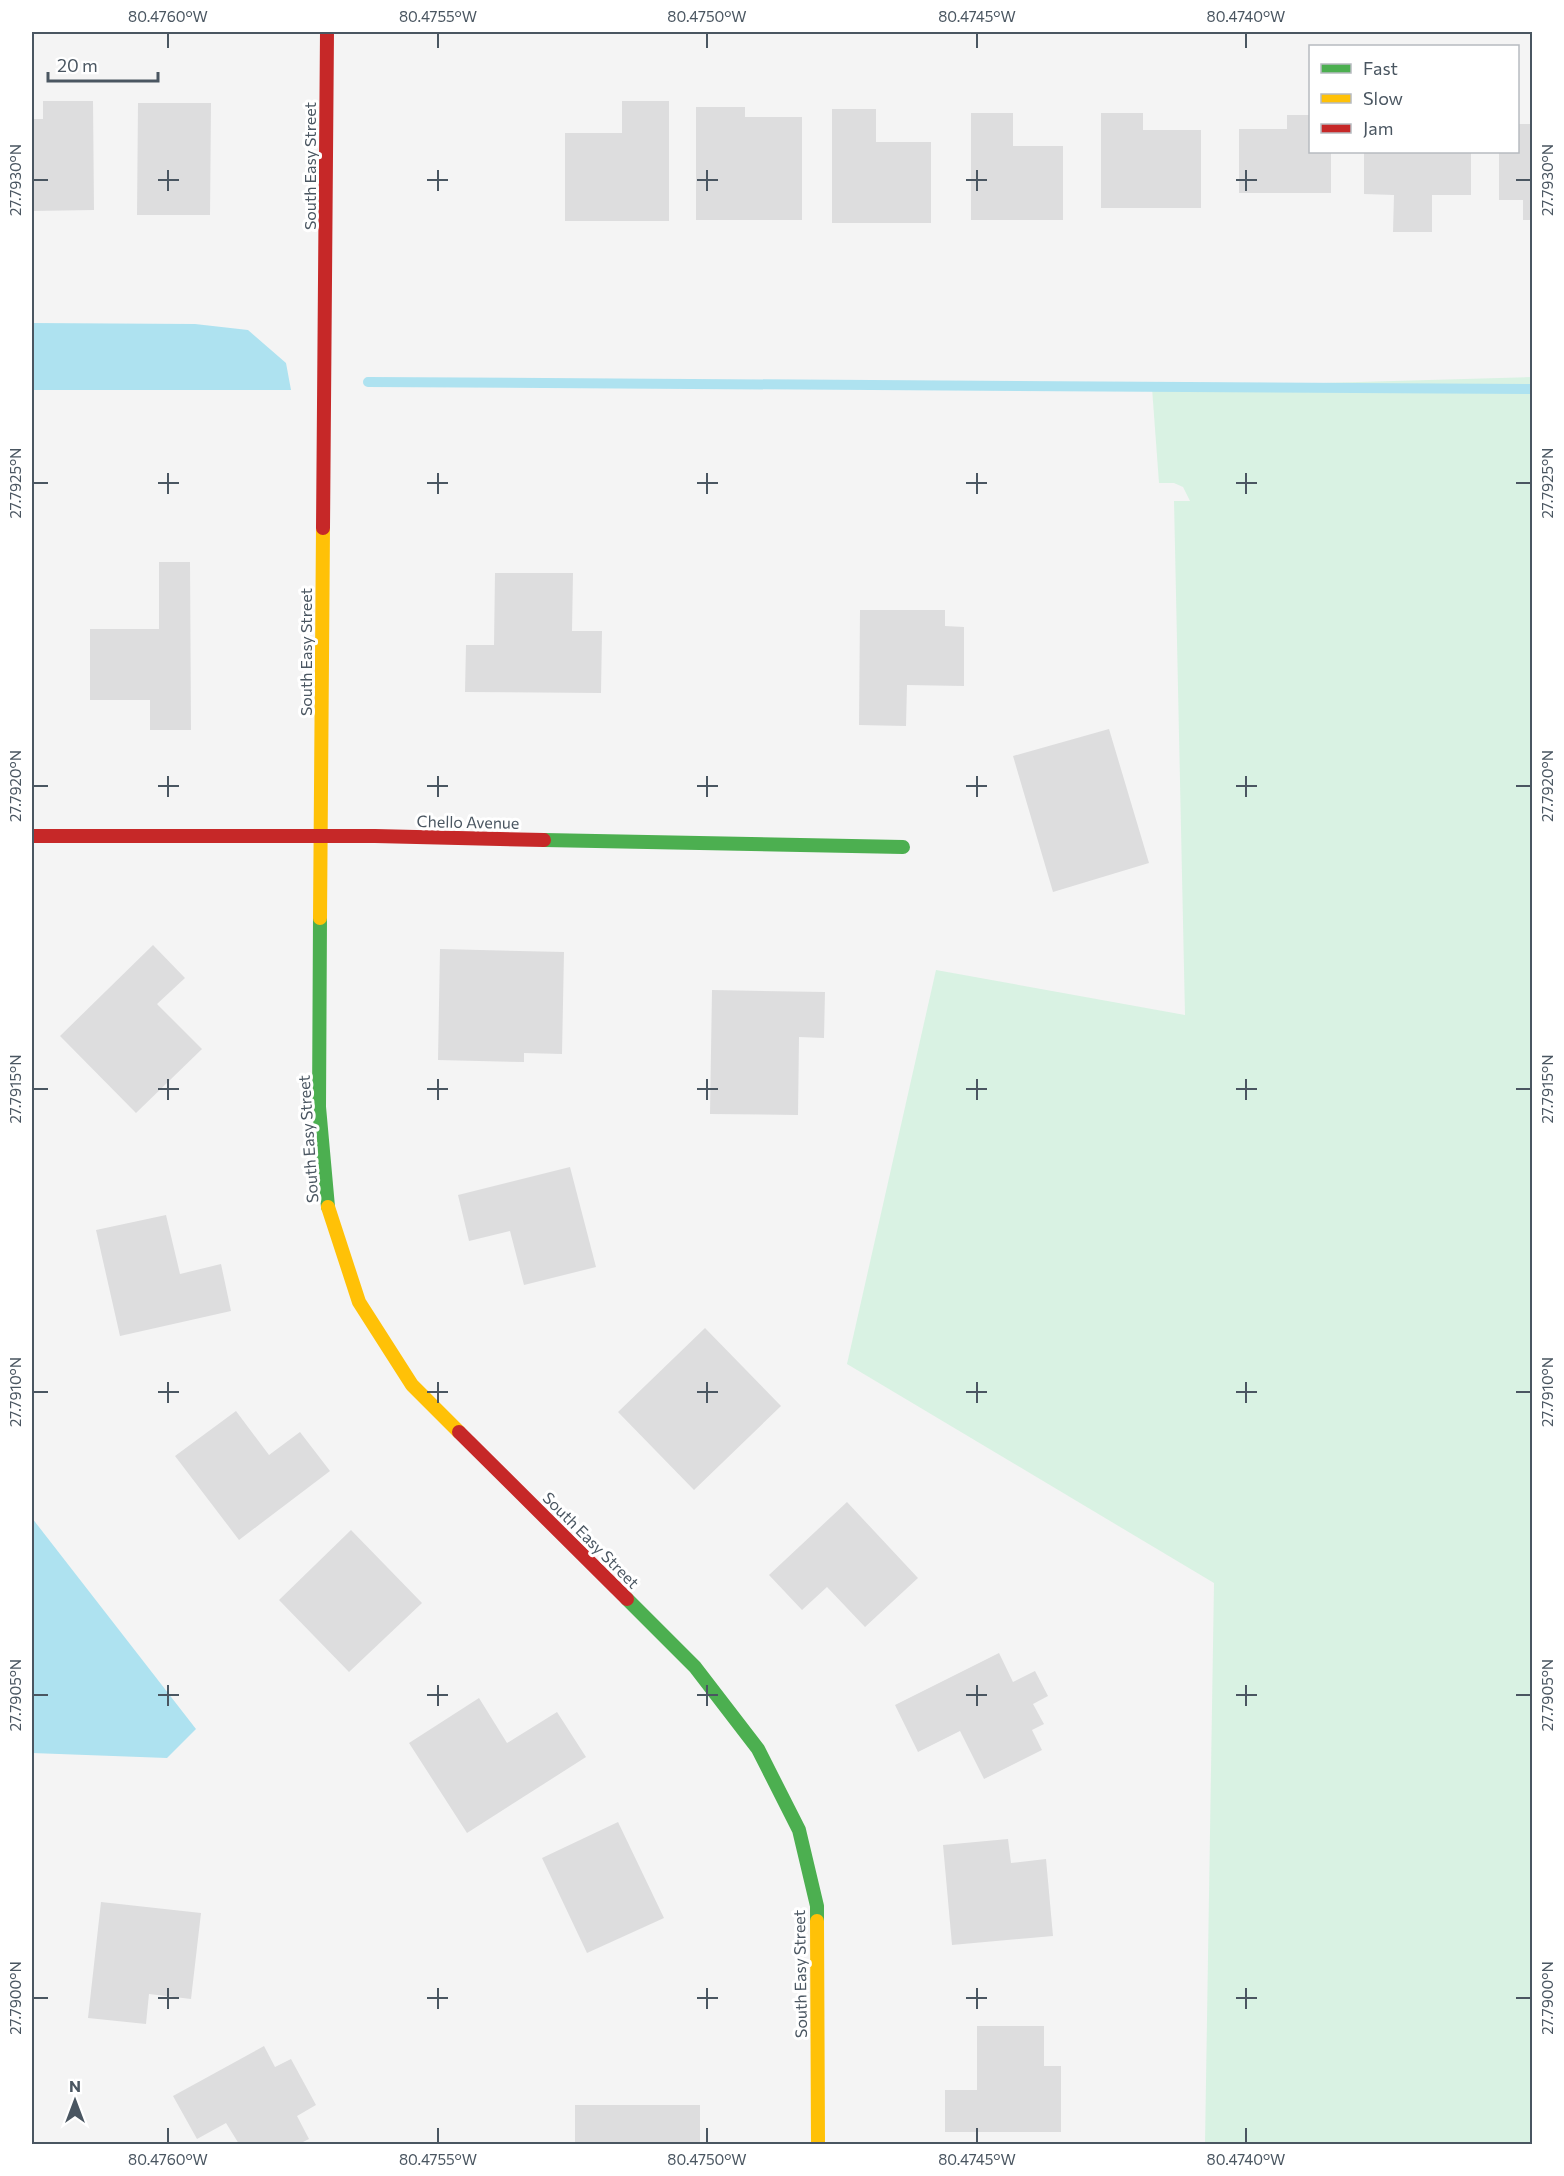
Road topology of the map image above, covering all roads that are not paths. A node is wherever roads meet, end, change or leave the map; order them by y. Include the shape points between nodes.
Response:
1 (327, 32) edge
2 (32, 836) edge
3 (321, 836) junction
4 (903, 847) dead end
5 (818, 2145) edge

1 - 3 street, South Easy Street
2 - 3 street, Chello Avenue
3 - 4 street, Chello Avenue
3 - 5 street, South Easy Street via 319,1107 326,1201 359,1302 412,1385 695,1667 758,1749 799,1830 817,1906

